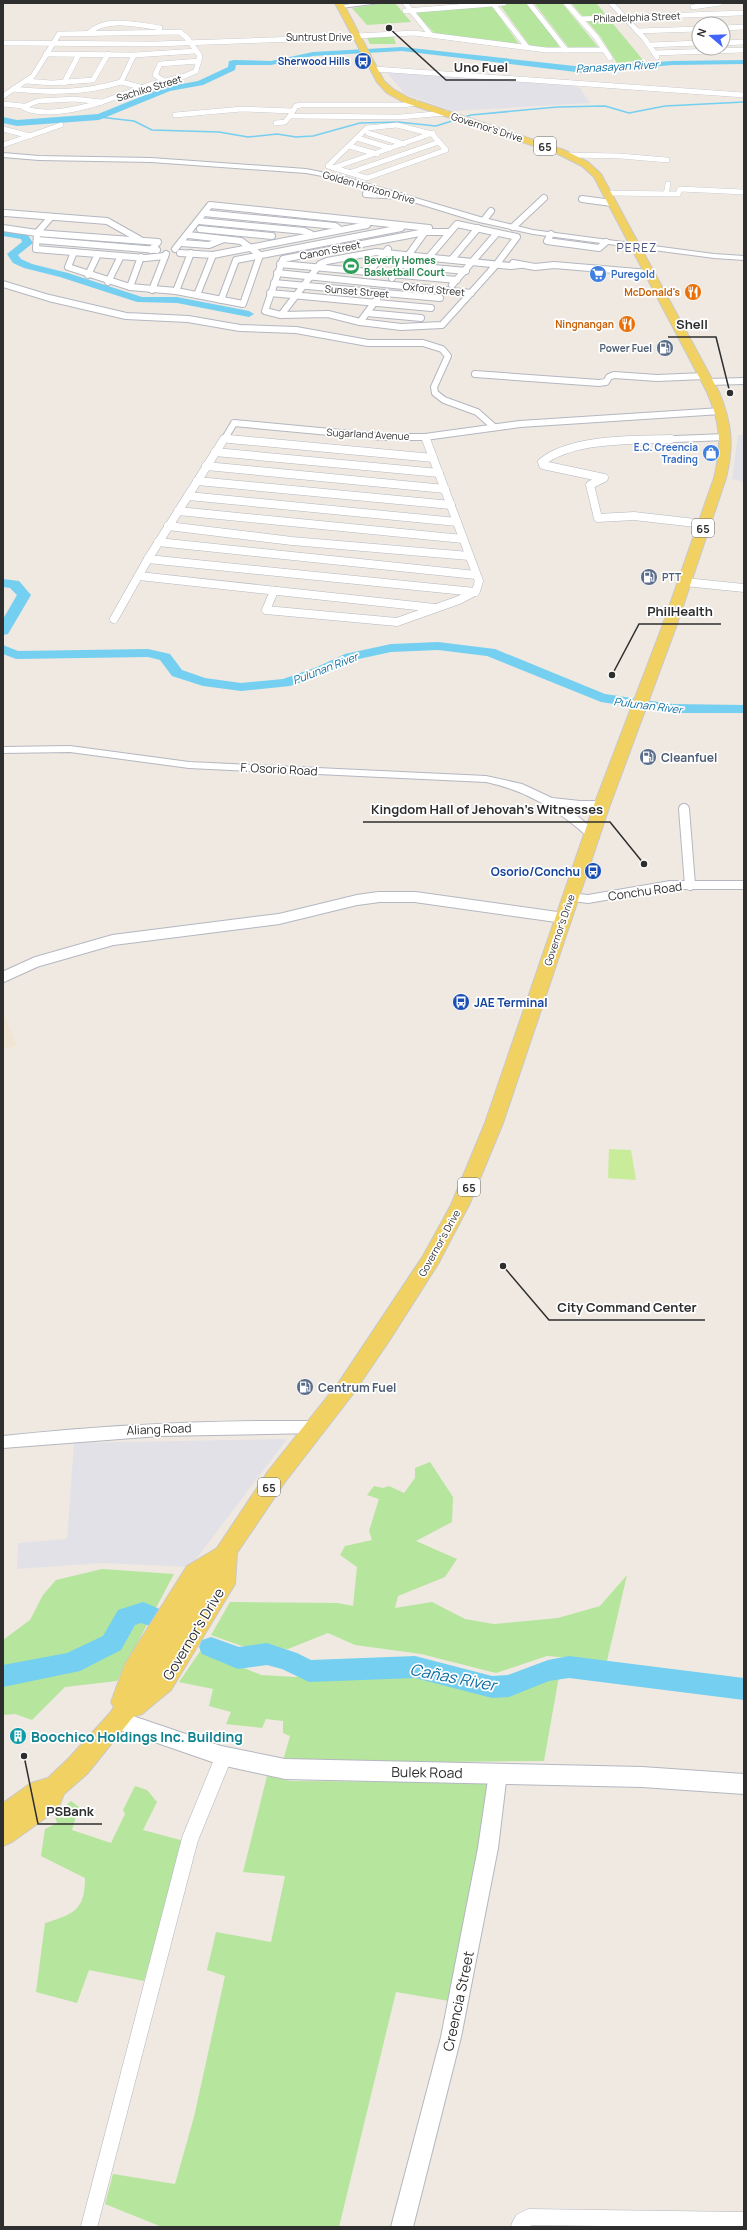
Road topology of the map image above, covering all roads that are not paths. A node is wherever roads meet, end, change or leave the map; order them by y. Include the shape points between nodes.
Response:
1 (377, 3) edge
2 (398, 3) edge
3 (405, 3) edge
4 (504, 3) edge
5 (529, 3) edge
6 (566, 3) edge
7 (610, 3) edge
8 (702, 3) edge
9 (720, 3) edge
10 (340, 5) edge
11 (494, 5) junction
12 (714, 5) junction
13 (690, 7) dead end
14 (617, 10) junction
15 (624, 10) dead end
16 (405, 11) junction
17 (411, 11) junction
18 (743, 11) edge
19 (624, 17) junction
20 (744, 18) edge
21 (580, 19) junction
22 (630, 24) junction
23 (638, 24) dead end
24 (744, 27) edge
25 (731, 28) edge
26 (691, 29) edge
27 (637, 31) junction
28 (170, 32) junction
29 (89, 34) junction
30 (424, 34) junction
31 (430, 34) junction
32 (644, 38) junction
33 (652, 38) dead end
34 (358, 39) junction
35 (190, 42) junction
36 (731, 42) edge
37 (744, 42) edge
38 (5, 44) edge
39 (52, 44) junction
40 (691, 44) edge
41 (649, 46) junction
42 (527, 47) junction
43 (3, 50) edge
44 (566, 50) junction
45 (605, 50) junction
46 (744, 50) edge
47 (196, 51) junction
48 (46, 54) junction
49 (79, 54) junction
50 (108, 54) junction
51 (134, 55) junction
52 (610, 58) dead end
53 (199, 61) junction
54 (375, 69) junction
55 (26, 81) junction
56 (164, 81) junction
57 (121, 82) junction
58 (64, 83) junction
59 (144, 88) junction
60 (14, 89) junction
61 (744, 94) edge
62 (3, 96) edge
63 (103, 102) junction
64 (417, 103) junction
65 (3, 104) edge
66 (23, 106) junction
67 (448, 113) junction
68 (292, 114) junction
69 (175, 115) dead end
70 (276, 123) dead end
71 (61, 125) dead end
72 (392, 125) junction
73 (383, 128) junction
74 (3, 129) edge
75 (18, 129) dead end
76 (11, 131) junction
77 (397, 132) dead end
78 (368, 133) junction
79 (434, 133) junction
80 (3, 134) edge
81 (404, 134) dead end
82 (30, 136) junction
83 (358, 137) junction
84 (419, 138) junction
85 (439, 142) junction
86 (404, 144) junction
87 (3, 145) edge
88 (349, 146) junction
89 (390, 148) junction
90 (343, 152) junction
91 (375, 154) junction
92 (3, 155) edge
93 (569, 155) junction
94 (362, 158) junction
95 (392, 158) junction
96 (667, 160) dead end
97 (408, 163) junction
98 (333, 168) junction
99 (350, 173) junction
100 (339, 177) junction
101 (668, 184) dead end
102 (742, 191) edge
103 (607, 192) junction
104 (366, 194) dead end
105 (666, 194) junction
106 (400, 196) junction
107 (544, 198) dead end
108 (582, 199) dead end
109 (215, 200) dead end
110 (612, 203) junction
111 (210, 206) junction
112 (492, 210) dead end
113 (204, 213) junction
114 (8, 215) dead end
115 (32, 215) junction
116 (466, 215) junction
117 (50, 217) junction
118 (72, 218) junction
119 (91, 219) junction
120 (27, 220) dead end
121 (484, 220) junction
122 (198, 221) junction
123 (377, 222) junction
124 (67, 223) dead end
125 (453, 224) junction
126 (22, 225) dead end
127 (86, 225) dead end
128 (406, 225) junction
129 (513, 227) junction
130 (3, 228) edge
131 (193, 228) junction
132 (478, 228) junction
133 (62, 229) dead end
134 (17, 230) junction
135 (82, 230) dead end
136 (104, 230) junction
137 (341, 230) junction
138 (37, 232) junction
139 (425, 232) junction
140 (450, 232) junction
141 (497, 232) junction
142 (57, 234) junction
143 (188, 235) junction
144 (314, 235) junction
145 (77, 236) junction
146 (398, 237) junction
147 (224, 239) junction
148 (36, 240) junction
149 (141, 241) junction
150 (284, 241) junction
151 (181, 243) junction
152 (90, 245) junction
153 (635, 246) junction
154 (251, 248) junction
155 (151, 250) junction
156 (178, 251) junction
157 (74, 252) junction
158 (166, 253) junction
159 (191, 253) junction
160 (384, 253) junction
161 (98, 254) junction
162 (213, 255) junction
163 (260, 255) junction
164 (408, 255) junction
165 (121, 256) junction
166 (300, 256) junction
167 (429, 257) junction
168 (141, 258) junction
169 (744, 258) edge
170 (336, 259) junction
171 (452, 259) junction
172 (474, 262) junction
173 (280, 264) junction
174 (497, 264) junction
175 (401, 265) junction
176 (318, 267) junction
177 (466, 271) junction
178 (369, 272) junction
179 (649, 273) junction
180 (277, 274) junction
181 (395, 274) junction
182 (88, 276) junction
183 (310, 276) junction
184 (457, 280) junction
185 (108, 282) junction
186 (274, 283) junction
187 (3, 284) edge
188 (388, 284) junction
189 (303, 286) junction
190 (130, 287) junction
191 (152, 290) junction
192 (448, 290) junction
193 (176, 291) junction
194 (471, 292) junction
195 (270, 293) junction
196 (381, 293) junction
197 (197, 295) junction
198 (296, 295) junction
199 (440, 298) junction
200 (221, 300) junction
201 (374, 303) junction
202 (320, 306) junction
203 (344, 308) junction
204 (431, 308) junction
205 (367, 313) junction
206 (281, 315) junction
207 (421, 318) junction
208 (360, 322) junction
209 (415, 325) junction
210 (475, 374) dead end
211 (705, 376) junction
212 (744, 381) edge
213 (720, 409) junction
214 (494, 427) junction
215 (426, 437) junction
216 (726, 437) junction
217 (224, 438) junction
218 (215, 452) junction
219 (433, 458) junction
220 (206, 466) junction
221 (439, 473) junction
222 (197, 481) junction
223 (445, 489) junction
224 (188, 496) junction
225 (450, 505) junction
226 (178, 511) junction
227 (457, 522) junction
228 (704, 524) junction
229 (168, 526) junction
230 (463, 539) junction
231 (158, 542) junction
232 (469, 556) junction
233 (148, 559) junction
234 (476, 575) junction
235 (139, 576) junction
236 (685, 582) junction
237 (744, 588) edge
238 (274, 591) junction
239 (477, 592) junction
240 (437, 608) junction
241 (114, 619) dead end
242 (3, 750) edge
243 (552, 800) junction
244 (602, 805) junction
245 (684, 809) dead end
246 (592, 834) junction
247 (690, 884) junction
248 (744, 885) edge
249 (570, 897) junction
250 (564, 918) junction
251 (3, 977) edge
252 (316, 1427) junction
253 (3, 1442) edge
254 (226, 1551) junction
255 (209, 1578) junction
256 (148, 1677) junction
257 (118, 1720) junction
258 (224, 1756) junction
259 (498, 1773) junction
260 (744, 1784) edge
261 (56, 1787) junction
262 (3, 1817) edge
263 (3, 1834) edge
264 (744, 2220) edge
265 (523, 2223) edge
266 (89, 2227) edge
267 (402, 2227) edge

1 - 10 street
2 - 16 street
3 - 17 street
4 - 11 street
5 - 44 street
6 - 21 street
7 - 14 street
8 - 12 street
9 - 12 street
10 - 34 main road, Governor's Drive / 65
11 - 17 street
11 - 42 street
12 - 13 street
14 - 15 street
14 - 19 street
16 - 17 street
16 - 30 street
17 - 31 street
18 - 19 street, Philadelphia Street
18 - 20 street
19 - 21 street, Philadelphia Street
19 - 22 street
21 - 45 street
22 - 23 street
22 - 27 street
24 - 25 street
26 - 27 street
27 - 32 street
28 - 29 street
28 - 29 street via 118,24 94,28
28 - 35 street via 180,32
29 - 39 street via 58,34
30 - 31 street, Suntrust Drive
30 - 34 street, Suntrust Drive
31 - 42 street, Suntrust Drive
32 - 33 street
32 - 41 street
34 - 35 street, Suntrust Drive
34 - 54 main road, Governor's Drive / 65
35 - 39 street, Suntrust Drive
35 - 47 street
36 - 37 street
38 - 39 street, Suntrust Drive
38 - 43 street
39 - 48 street
40 - 41 street
41 - 46 street via 656,55
42 - 44 street, Suntrust Drive
44 - 45 street, Suntrust Drive
45 - 52 street
47 - 51 street
47 - 53 street via 200,56
48 - 49 street
48 - 55 street via 33,76
49 - 50 street
49 - 58 street
50 - 51 street
50 - 58 street via 94,79
51 - 57 street
53 - 56 street, Sachiko Street via 193,73
53 - 56 street via 160,64 154,75
54 - 61 street
54 - 64 main road, Governor's Drive / 65 via 388,90
55 - 58 street
55 - 60 street
56 - 59 street, Sachiko Street
57 - 59 street
57 - 60 street via 90,90 42,92
59 - 63 street, Sachiko Street
60 - 62 street
63 - 66 street via 82,99 36,102
63 - 66 street, Sachiko Street via 82,109 55,111 31,111
64 - 67 main road, Governor's Drive / 65
64 - 68 street via 301,105 296,106
65 - 66 street
67 - 68 street via 400,117
67 - 93 main road, Governor's Drive / 65
68 - 69 street via 242,109
68 - 70 street via 285,122
71 - 82 street
72 - 73 street
72 - 79 street
72 - 83 street via 371,127
73 - 77 street
73 - 78 street
74 - 76 street
75 - 76 street
76 - 80 street
76 - 82 street
78 - 83 street
78 - 86 street
79 - 84 street
79 - 85 street
81 - 84 street
82 - 87 street
83 - 88 street
83 - 89 street
84 - 86 street
85 - 95 street
85 - 97 street via 446,150
86 - 89 street
88 - 90 street
88 - 91 street
89 - 91 street
90 - 94 street
90 - 98 street via 328,166
91 - 94 street
91 - 95 street
92 - 100 street, Golden Horizon Drive via 151,160 294,169
93 - 96 street
93 - 103 main road, Governor's Drive / 65 via 594,172
94 - 98 street
95 - 97 street
95 - 99 street
97 - 99 street via 367,178
98 - 99 street
99 - 100 street
100 - 106 street, Golden Horizon Drive
101 - 105 street
102 - 105 street via 680,189 678,194
103 - 105 street
103 - 110 main road, Governor's Drive / 65
104 - 106 street
106 - 116 street, Golden Horizon Drive
107 - 129 street
108 - 110 street
109 - 111 street
110 - 153 main road, Governor's Drive / 65
111 - 113 street
111 - 123 street
112 - 121 street
113 - 122 street
113 - 137 street via 335,226
114 - 115 street
115 - 117 street
115 - 120 street
116 - 121 street, Golden Horizon Drive
116 - 125 street
117 - 118 street
117 - 138 street
118 - 119 street
118 - 124 street
119 - 127 street
119 - 136 street
121 - 129 street, Golden Horizon Drive
122 - 131 street
122 - 144 street via 304,231
123 - 128 street
123 - 137 street
125 - 128 street via 435,228
125 - 132 street
125 - 140 street
126 - 134 street
128 - 163 street via 404,228
129 - 153 street, Golden Horizon Drive
130 - 134 street
131 - 143 street
131 - 150 street via 276,236
132 - 141 street
132 - 171 street
133 - 142 street
134 - 138 street
135 - 145 street
136 - 145 street
136 - 149 street
136 - 149 street
136 - 152 street
137 - 144 street
138 - 142 street
138 - 148 street
139 - 140 street, Canon Street
139 - 146 street, Canon Street
139 - 164 street
140 - 167 street
141 - 172 street
141 - 174 street via 517,237
142 - 145 street
143 - 147 street
143 - 151 street
144 - 150 street
146 - 160 street
146 - 166 street, Canon Street
147 - 151 street via 209,246
147 - 154 street via 240,241
148 - 152 street
148 - 157 street via 36,249
149 - 155 street via 158,242
150 - 154 street
151 - 156 street
152 - 155 street
153 - 169 street, Golden Horizon Drive
153 - 179 main road, Governor's Drive / 65
154 - 162 street
154 - 163 street
155 - 158 street
156 - 158 street
156 - 159 street
157 - 161 street
157 - 182 street via 68,267
158 - 168 street
158 - 191 street
159 - 162 street
159 - 193 street
160 - 164 street
160 - 170 street via 370,252
160 - 178 street
161 - 165 street
161 - 182 street
162 - 197 street
163 - 200 street via 236,260
163 - 200 street via 243,304
164 - 167 street
164 - 175 street
165 - 168 street
165 - 185 street
166 - 170 street
166 - 173 street, Canon Street via 283,259
167 - 171 street
168 - 190 street
170 - 176 street via 322,262
171 - 172 street
172 - 174 street
172 - 177 street
173 - 176 street
173 - 180 street
174 - 179 street via 535,267 554,265
174 - 194 street
175 - 177 street
175 - 181 street
176 - 178 street
176 - 183 street
177 - 184 street
178 - 181 street
179 - 211 main road, Governor's Drive / 65
180 - 183 street, Oxford Street
180 - 186 street
181 - 184 street
181 - 188 street
182 - 185 street
183 - 188 street, Oxford Street
183 - 189 street
184 - 192 street
185 - 190 street
186 - 189 street, Sunset Street
186 - 195 street
187 - 214 street via 126,316 188,319 240,328 296,330 368,343 431,344 448,356 434,387 435,393 444,400 477,412
188 - 192 street, Oxford Street
188 - 196 street
189 - 196 street, Sunset Street
189 - 198 street
190 - 191 street
191 - 193 street
192 - 194 street, Oxford Street
192 - 199 street
193 - 197 street
194 - 209 street via 442,324
195 - 198 street
195 - 206 street via 265,311
196 - 199 street, Sunset Street
196 - 201 street
197 - 200 street
198 - 202 street
198 - 206 street
199 - 204 street
201 - 203 street
201 - 204 street
201 - 205 street
202 - 203 street
202 - 203 street
202 - 206 street
203 - 208 street
204 - 207 street
205 - 207 street
205 - 208 street
207 - 209 street
208 - 209 street via 401,327
210 - 211 street via 599,384 614,375 657,378
211 - 212 street
211 - 213 main road, Governor's Drive / 65
213 - 214 street, Sugarland Avenue
213 - 216 main road, Governor's Drive / 65
214 - 215 street, Sugarland Avenue
215 - 217 street, Sugarland Avenue via 383,437 234,423
215 - 219 street
216 - 228 main road, Governor's Drive / 65 via 722,471
216 - 228 street via 606,442 548,454 542,462 551,467 604,478 590,485 598,518 634,516
217 - 218 street
217 - 219 street
218 - 220 street
218 - 221 street
219 - 221 street
220 - 222 street
220 - 223 street
221 - 223 street
222 - 224 street
222 - 225 street
223 - 225 street
224 - 226 street
224 - 227 street
225 - 227 street
226 - 229 street
226 - 230 street
227 - 230 street
228 - 236 main road, Governor's Drive / 65
229 - 231 street
229 - 232 street
230 - 232 street
231 - 233 street
231 - 234 street
232 - 234 street
233 - 235 street
233 - 239 street
234 - 239 street via 479,584
235 - 238 street
235 - 241 street
236 - 237 street
236 - 244 main road, Governor's Drive / 65
238 - 240 street
238 - 240 street via 266,610 397,622
239 - 240 street
242 - 243 street, F. Osorio Road via 70,749 189,765 486,779 519,785
243 - 244 street, F. Osorio Road via 580,805
243 - 246 street, F. Osorio Road
244 - 246 main road, Governor's Drive / 65
245 - 247 street
246 - 249 main road, Governor's Drive / 65
247 - 248 main road, Conchu Road
247 - 249 main road, Conchu Road via 659,886 588,899
249 - 250 main road, Governor's Drive / 65
250 - 251 street via 415,897 379,897 279,919 113,940 36,962
250 - 252 main road, Governor's Drive / 65 via 494,1123 460,1205 427,1265 384,1334
252 - 253 street, Aliang Road via 213,1427 118,1431
252 - 254 main road, Governor's Drive / 65 via 273,1482
254 - 255 main road, Governor's Drive / 65
254 - 255 main road, Governor's Drive / 65
255 - 256 main road, Governor's Drive / 65
255 - 256 main road, Governor's Drive / 65
256 - 257 main road, Governor's Drive / 65
256 - 257 main road, Governor's Drive / 65
257 - 258 main road, Bulek Road
257 - 261 main road, Governor's Drive / 65
258 - 259 main road, Bulek Road via 286,1769
258 - 266 street via 190,1839
259 - 260 main road, Bulek Road via 642,1777
259 - 267 street, Creencia Street via 488,1848 451,2037
261 - 262 main road, Governor's Drive / 65 via 40,1791
261 - 263 main road, Governor's Drive / 65 via 49,1801
264 - 265 street via 534,2217

